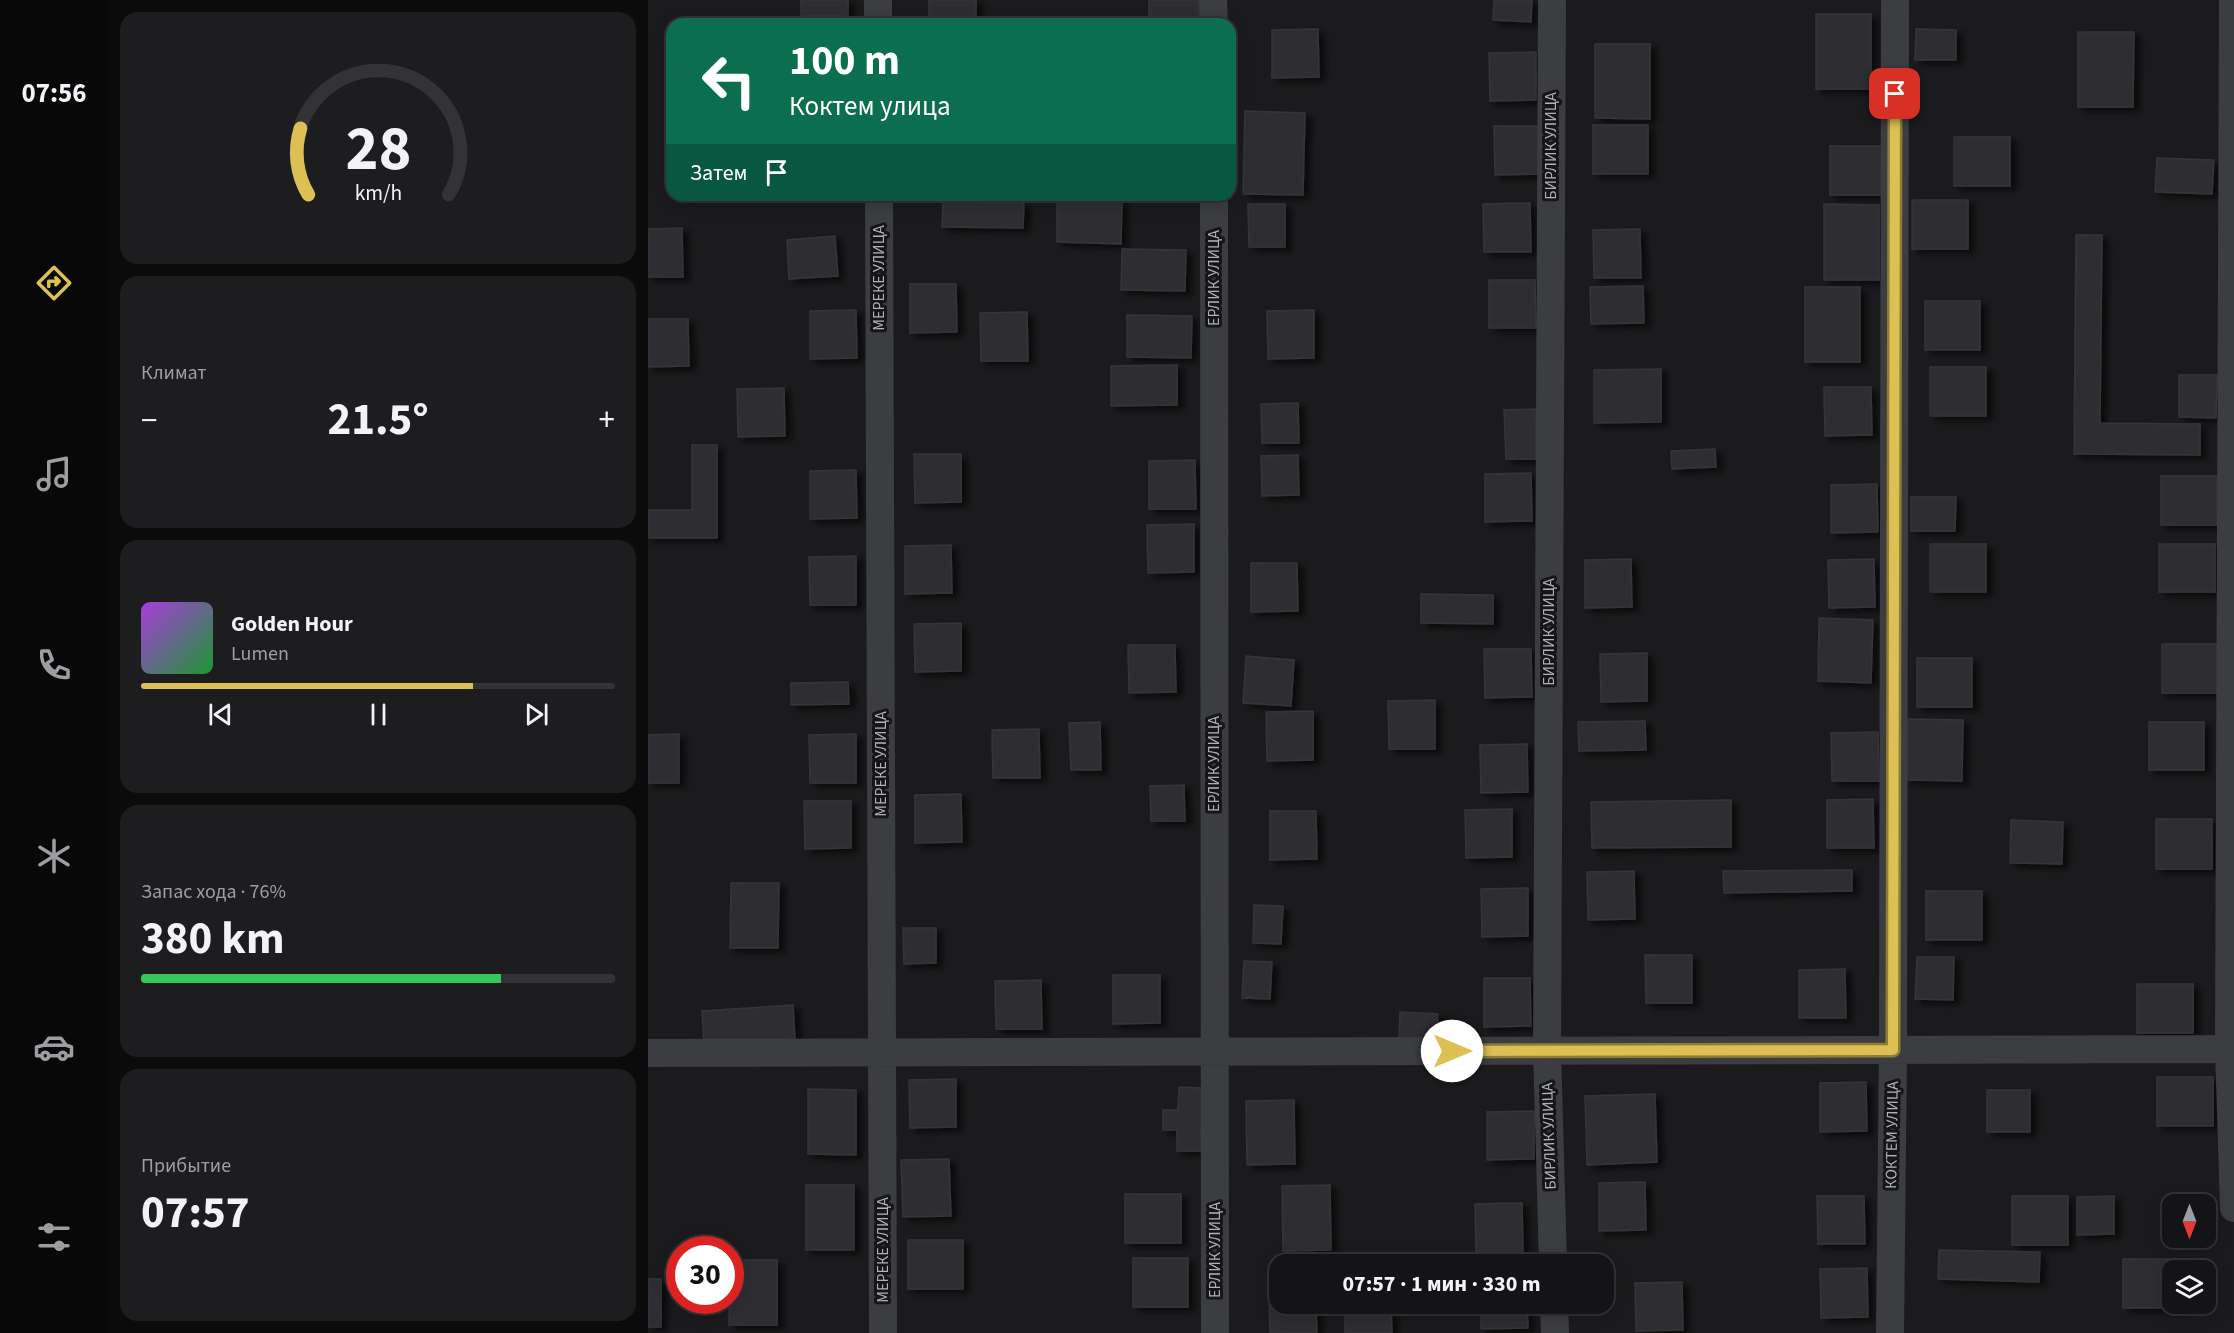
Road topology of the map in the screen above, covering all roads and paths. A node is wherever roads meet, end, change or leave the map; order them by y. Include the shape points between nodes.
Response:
1 (878, 0) edge
2 (1214, 0) edge
3 (1552, 0) edge
4 (1895, 0) edge
5 (2233, 0) edge
6 (878, 18) edge
7 (1214, 18) edge
8 (879, 201) edge
9 (1214, 201) edge
10 (2229, 1049) junction
11 (1547, 1050) junction
12 (1893, 1050) junction
13 (1214, 1051) junction
14 (882, 1052) junction
15 (648, 1053) edge
16 (2233, 1167) edge
17 (2234, 1208) edge
18 (1553, 1254) edge
19 (1554, 1314) edge
20 (883, 1333) edge
21 (1215, 1333) edge
22 (1554, 1333) edge
23 (1890, 1333) edge

1 - 6 street
2 - 7 street
3 - 11 street, БИРЛИК УЛИЦА
4 - 12 street, КОКТЕМ УЛИЦА
5 - 10 street
8 - 14 street, МЕРЕКЕ УЛИЦА
9 - 13 street, ЕРЛИК УЛИЦА
10 - 12 street
10 - 16 street
11 - 12 street
11 - 13 street
11 - 18 street, БИРЛИК УЛИЦА
12 - 23 street, КОКТЕМ УЛИЦА
13 - 14 street
13 - 21 street, ЕРЛИК УЛИЦА
14 - 15 street
14 - 20 street, МЕРЕКЕ УЛИЦА
16 - 17 street
19 - 22 street

